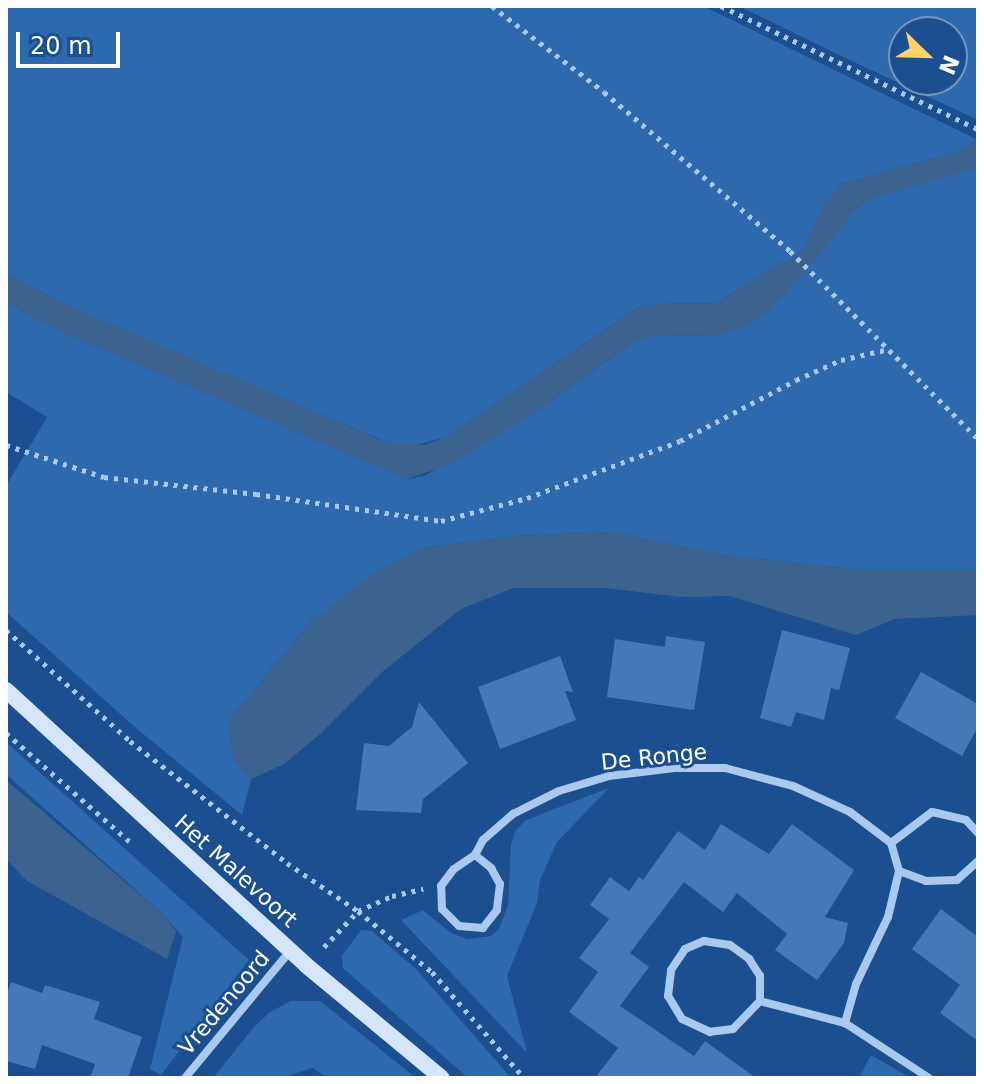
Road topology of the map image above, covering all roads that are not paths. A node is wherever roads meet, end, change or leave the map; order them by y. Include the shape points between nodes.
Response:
1 (6, 690) edge
2 (978, 833) edge
3 (891, 843) junction
4 (475, 855) junction
5 (978, 861) edge
6 (899, 871) junction
7 (291, 950) junction
8 (760, 1001) junction
9 (845, 1023) junction
10 (185, 1078) edge
11 (442, 1078) edge
12 (929, 1078) edge

1 - 7 street, Het Malevoort
2 - 3 street via 966,820 932,812
3 - 4 street, De Ronge via 850,812 793,786 725,768 675,768 609,776 559,791 513,814 483,840
3 - 6 street
4 - 4 street, De Ronge via 500,884 497,910 483,928 459,926 442,909 441,886
5 - 6 street via 957,880 926,881
6 - 9 street via 888,917 856,984
7 - 10 street, Vredenoord
7 - 11 street, Het Malevoort
8 - 8 street via 760,976 730,945 704,941 685,949 671,970 668,996 682,1019 710,1032 733,1029
8 - 9 street
9 - 12 street

